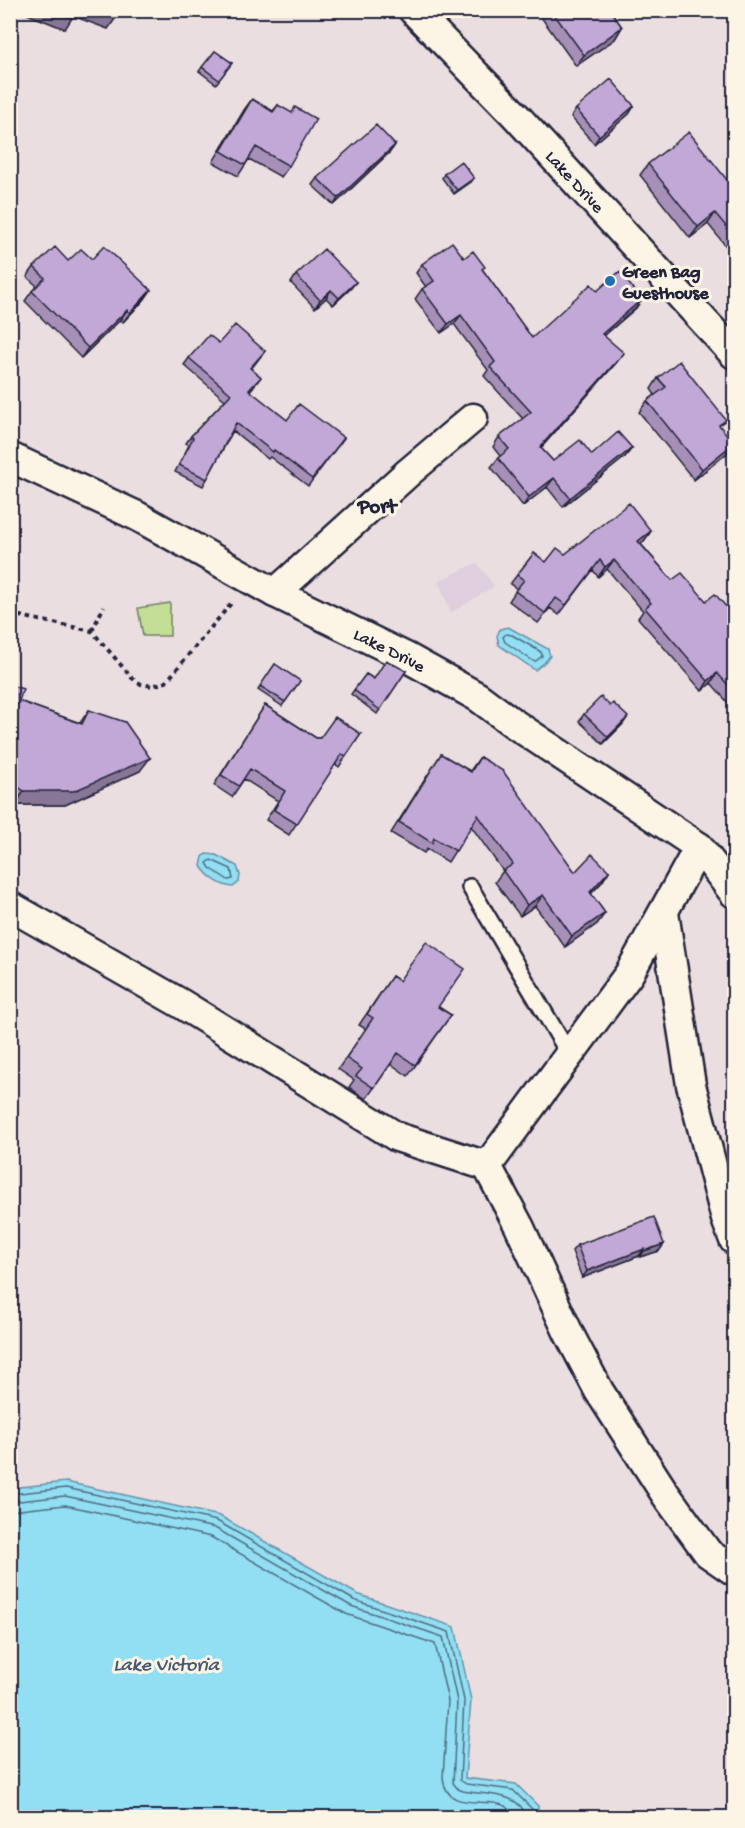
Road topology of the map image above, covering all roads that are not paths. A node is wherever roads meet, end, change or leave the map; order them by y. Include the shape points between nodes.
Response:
1 (413, 10) edge
2 (735, 354) edge
3 (473, 418) dead end
4 (10, 457) edge
5 (275, 593) junction
6 (699, 847) junction
7 (470, 887) dead end
8 (735, 893) edge
9 (10, 906) edge
10 (664, 912) junction
11 (569, 1054) junction
12 (487, 1166) junction
13 (726, 1187) edge
14 (735, 1240) edge
15 (735, 1571) edge

1 - 2 street, Lake Drive
3 - 5 street
4 - 5 street, Lake Drive via 136,516
5 - 6 street, Lake Drive via 478,697
6 - 8 street, Lake Drive
6 - 10 street
7 - 11 lane
9 - 12 street via 398,1137
10 - 11 street via 629,974
10 - 13 street via 691,1085
11 - 12 street
12 - 15 street via 599,1390 666,1495 708,1552
13 - 14 street via 726,1219

